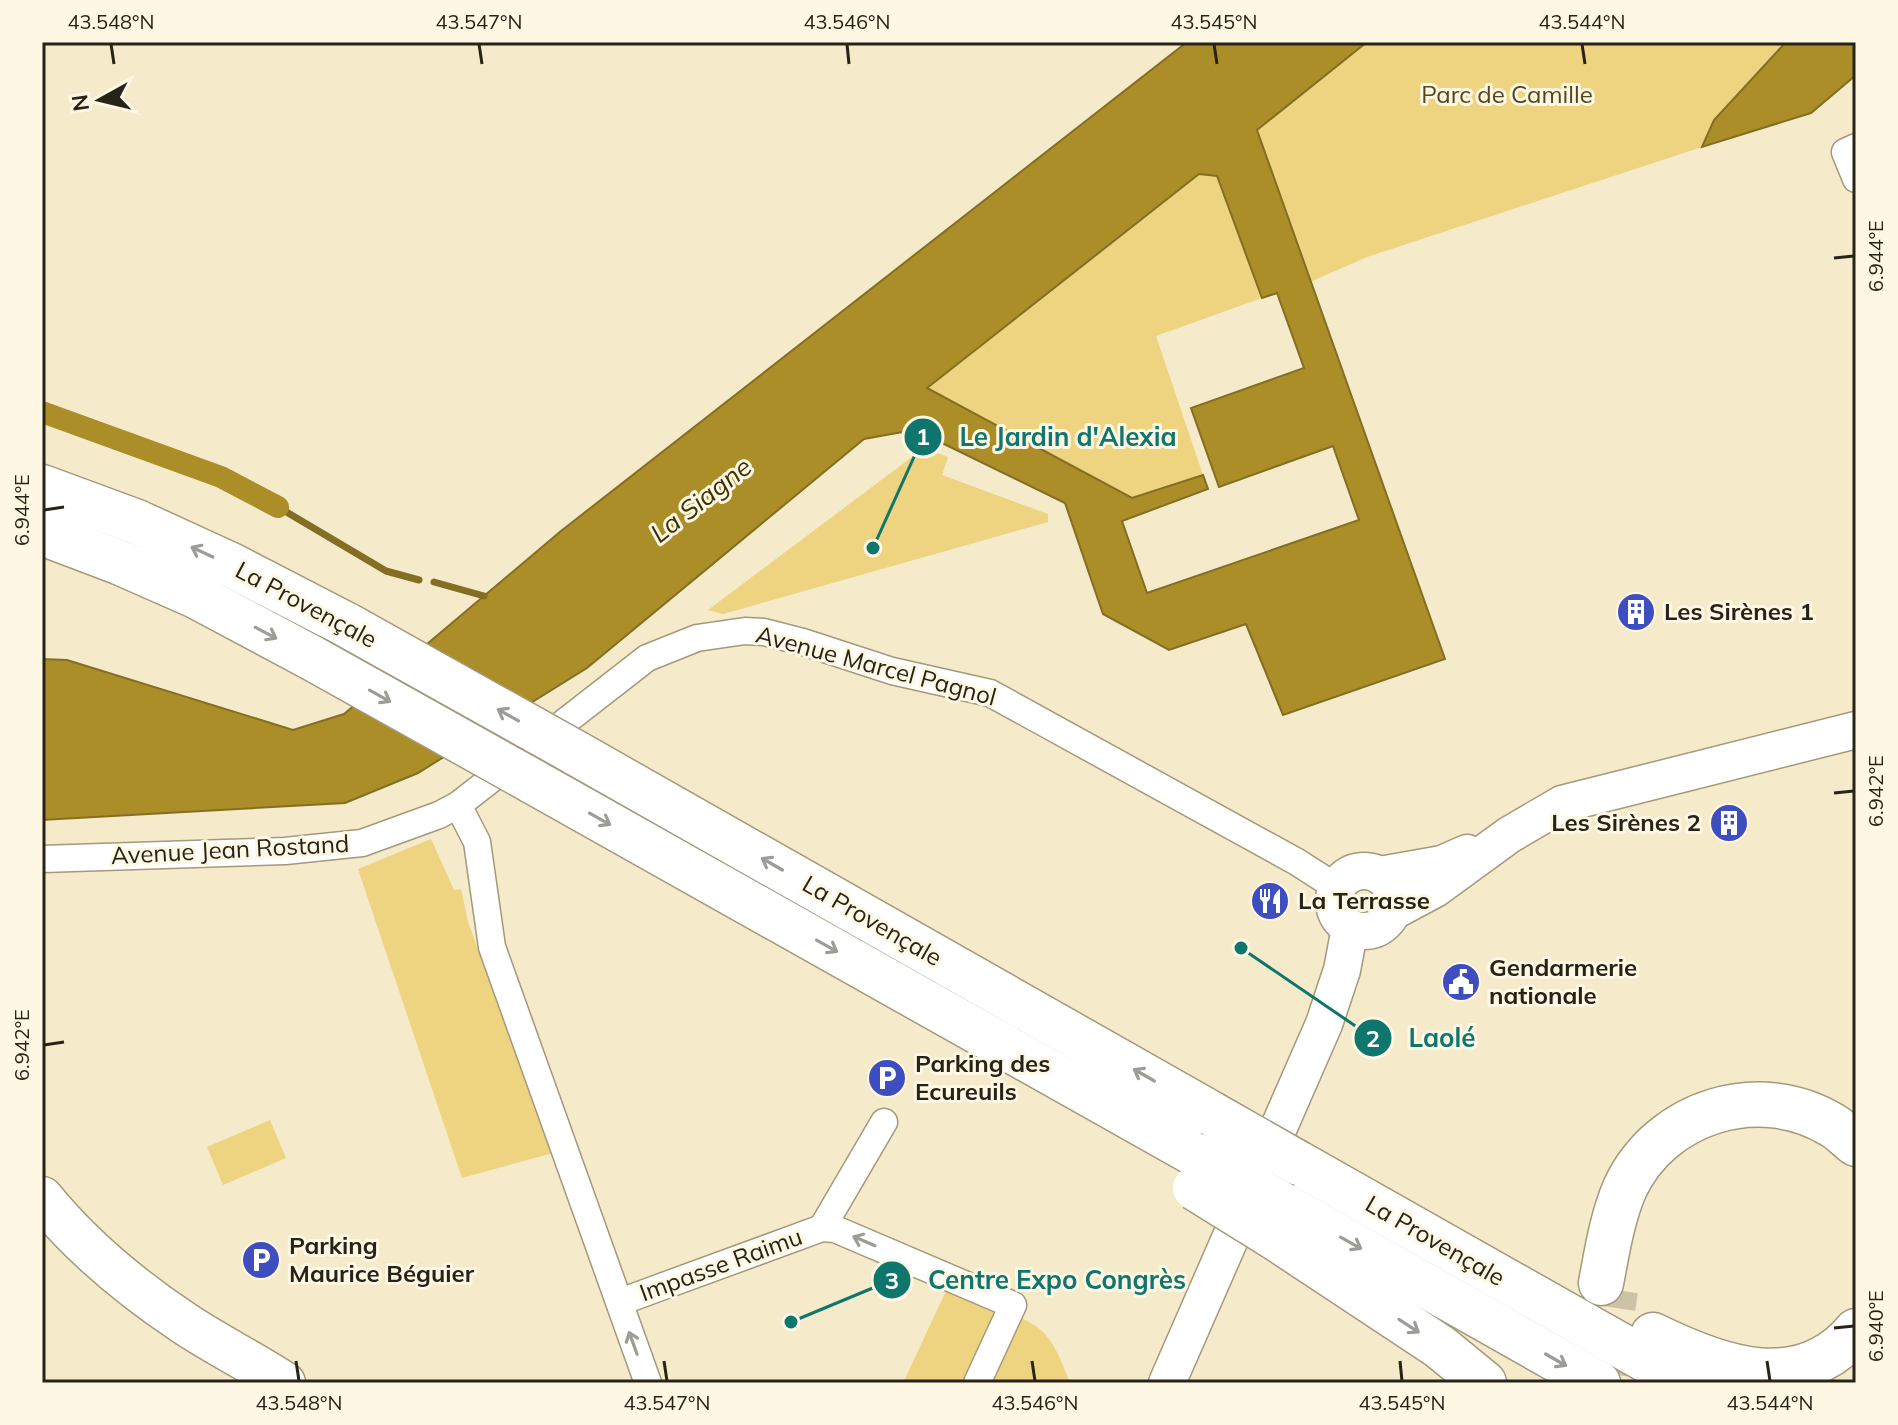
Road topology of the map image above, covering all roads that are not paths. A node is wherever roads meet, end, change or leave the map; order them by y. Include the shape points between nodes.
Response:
1 (1856, 147) edge
2 (1856, 179) edge
3 (42, 487) edge
4 (42, 533) edge
5 (1856, 730) edge
6 (458, 805) junction
7 (1509, 835) junction
8 (42, 859) edge
9 (1380, 875) junction
10 (1336, 887) junction
11 (1392, 912) junction
12 (1350, 928) junction
13 (884, 1122) dead end
14 (1856, 1144) edge
15 (1856, 1172) edge
16 (42, 1198) edge
17 (1278, 1221) junction
18 (42, 1228) edge
19 (822, 1228) junction
20 (1498, 1276) junction
21 (620, 1302) junction
22 (1856, 1331) edge
23 (234, 1383) edge
24 (284, 1383) edge
25 (648, 1383) edge
26 (977, 1383) edge
27 (1167, 1383) edge
28 (1484, 1383) edge
29 (1598, 1383) edge
30 (1687, 1383) edge

1 - 2 street via 1845,152
20 -> 3 highway, La Provençale, bridge via 347,625 137,522
4 -> 17 highway, La Provençale, bridge via 196,596 312,658 980,1032
5 - 7 street via 1562,804
6 - 8 street, Avenue Jean Rostand via 362,843 285,851
6 - 10 street, Avenue Marcel Pagnol via 647,658 697,638 764,632 892,671 990,693
6 - 21 street via 477,842 492,947
7 - 9 street via 1442,864
7 - 11 street via 1435,889
9 - 10 street via 1357,871
9 - 11 street via 1393,892
10 - 12 street via 1337,915
11 - 12 street via 1379,927
12 - 27 street via 1324,1024
13 - 19 street, Impasse Raimu
14 - 15 highway via 1832,1125 1785,1107 1745,1104 1706,1112 1680,1126 1642,1160 1625,1189 1610,1236 1608,1286 1641,1195 1656,1169 1712,1128 1745,1120 1781,1123 1821,1139
16 - 24 main road via 148,1298
17 -> 28 highway
17 -> 29 highway, La Provençale
18 - 23 main road via 148,1325
19 - 21 street, Impasse Raimu
26 -> 19 street, Impasse Raimu via 1013,1305
20 - 22 highway via 1638,1327 1698,1357 1761,1372 1795,1369 1824,1357
20 - 30 highway, La Provençale
25 -> 21 street

